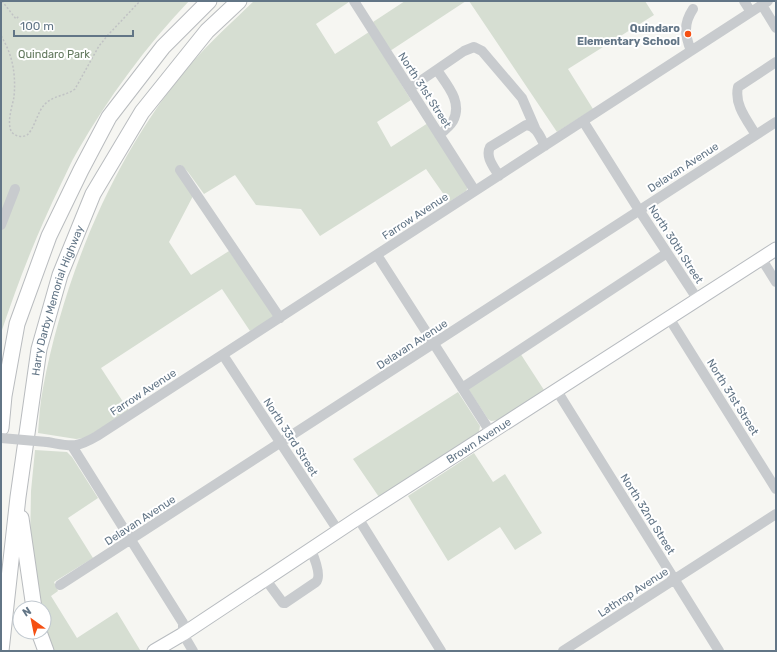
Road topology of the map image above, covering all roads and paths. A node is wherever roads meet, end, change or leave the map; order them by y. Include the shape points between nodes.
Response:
1 (2, 1) edge
2 (140, 1) edge
3 (208, 1) edge
4 (239, 1) edge
5 (354, 1) edge
6 (744, 1) edge
7 (765, 3) edge
8 (693, 10) dead end
9 (752, 12) junction
10 (19, 16) dead end
11 (776, 28) edge
12 (1, 36) edge
13 (691, 51) junction
14 (776, 62) edge
15 (437, 70) junction
16 (410, 88) junction
17 (583, 121) junction
18 (776, 122) edge
19 (535, 128) junction
20 (756, 134) junction
21 (439, 135) junction
22 (545, 146) junction
23 (180, 170) dead end
24 (499, 176) junction
25 (15, 189) dead end
26 (475, 191) junction
27 (639, 210) junction
28 (1, 225) edge
29 (776, 249) edge
30 (668, 253) junction
31 (378, 255) junction
32 (761, 258) junction
33 (776, 282) edge
34 (698, 300) junction
35 (280, 318) junction
36 (669, 318) junction
37 (434, 344) junction
38 (223, 355) junction
39 (462, 388) junction
40 (557, 391) junction
41 (1, 428) edge
42 (491, 433) junction
43 (1, 438) edge
44 (281, 443) junction
45 (72, 446) junction
46 (776, 489) edge
47 (18, 497) junction
48 (776, 514) edge
49 (358, 518) junction
50 (339, 532) junction
51 (131, 540) junction
52 (311, 550) junction
53 (675, 579) junction
54 (266, 580) junction
55 (60, 586) dead end
56 (33, 600) edge
57 (183, 634) junction
58 (42, 640) edge
59 (1, 651) edge
60 (46, 651) edge
61 (154, 651) edge
62 (193, 651) edge
63 (441, 651) edge
64 (563, 651) edge
65 (719, 651) edge

1 - 10 path via 16,19
2 - 12 path via 99,46 75,89 46,103 26,136 13,134 11,130 10,115 15,78 13,62
3 - 41 highway via 163,47 110,117 49,236 17,324
4 - 47 highway, Harry Darby Memorial Highway via 206,31 142,112 93,194 60,275 39,349
5 - 16 street, North 31st Street
6 - 9 street
7 - 9 street, Farrow Avenue
7 - 11 street
8 - 13 street via 689,15 686,31
9 - 13 street, Farrow Avenue
13 - 17 street, Farrow Avenue
14 - 20 street via 738,87 736,94 738,103
15 - 16 street
15 - 19 street via 464,51 474,47 482,51 522,98
15 - 21 street via 457,104 452,122
16 - 21 street, North 31st Street
17 - 22 street, Farrow Avenue
17 - 27 street, North 30th Street
18 - 20 street, Delavan Avenue
19 - 22 street
19 - 24 street via 526,125 490,147 488,157
20 - 27 street, Delavan Avenue
21 - 26 street, North 31st Street
22 - 24 street, Farrow Avenue
23 - 35 street
24 - 26 street, Farrow Avenue
25 - 28 street
26 - 31 street, Farrow Avenue
27 - 30 street, North 30th Street
27 - 37 street, Delavan Avenue
29 - 32 main road, Brown Avenue
30 - 34 street, North 30th Street
30 - 39 street
31 - 35 street, Farrow Avenue
31 - 37 street
32 - 33 street
32 - 34 main road, Brown Avenue
34 - 36 main road, Brown Avenue
35 - 38 street, Farrow Avenue
36 - 40 main road, Brown Avenue
36 - 46 street, North 31st Street
37 - 39 street
37 - 44 street, Delavan Avenue
38 - 44 street, North 33rd Street
38 - 45 street, Farrow Avenue via 84,444
39 - 42 street
40 - 42 main road, Brown Avenue
40 - 53 street, North 32nd Street
42 - 49 main road, Brown Avenue
43 - 45 street, bridge
44 - 50 street, North 33rd Street
44 - 51 street, Delavan Avenue
45 - 51 street
47 - 56 highway
47 - 59 highway, Harry Darby Memorial Highway
48 - 53 street, Lathrop Avenue
49 - 50 main road, Brown Avenue
49 - 63 street
50 - 52 main road, Brown Avenue
51 - 55 street, Delavan Avenue
51 - 57 street via 183,623
52 - 54 main road, Brown Avenue
52 - 54 street via 319,577 310,587 283,603
53 - 64 street, Lathrop Avenue
53 - 65 street, North 32nd Street
54 - 57 main road, Brown Avenue
57 - 61 main road, Brown Avenue
57 - 62 street
58 - 60 highway

